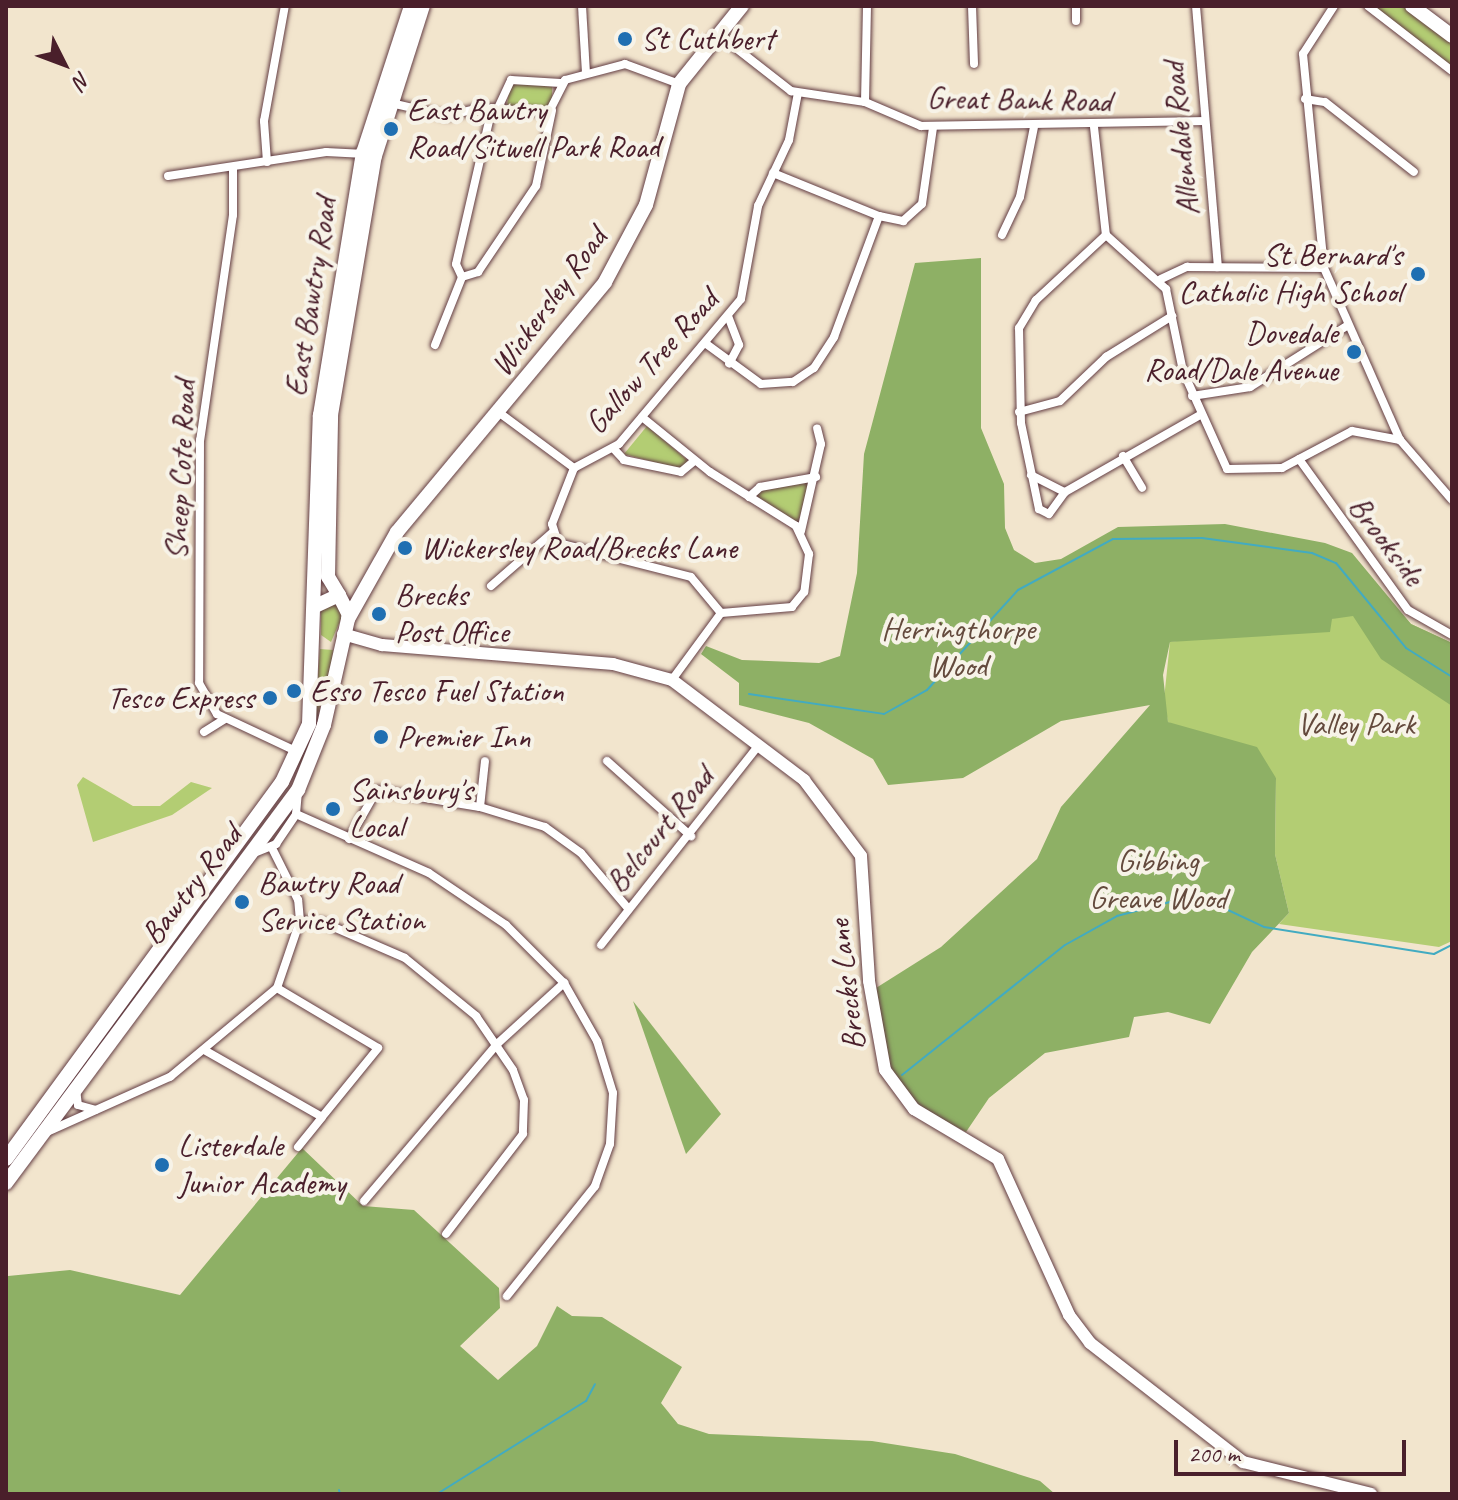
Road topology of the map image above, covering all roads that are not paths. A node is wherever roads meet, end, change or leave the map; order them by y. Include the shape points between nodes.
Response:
1 (285, 6) edge
2 (411, 6) edge
3 (423, 6) edge
4 (582, 6) edge
5 (867, 6) edge
6 (972, 6) edge
7 (1076, 6) edge
8 (1196, 6) edge
9 (1334, 6) edge
10 (1368, 6) edge
11 (1412, 6) edge
12 (733, 9) edge
13 (1076, 21) dead end
14 (717, 34) junction
15 (1452, 36) edge
16 (974, 64) dead end
17 (1452, 71) edge
18 (586, 73) junction
19 (561, 83) junction
20 (679, 84) junction
21 (798, 93) junction
22 (1305, 99) junction
23 (382, 100) junction
24 (865, 102) junction
25 (495, 108) junction
26 (552, 111) junction
27 (1202, 121) junction
28 (1034, 127) junction
29 (1094, 127) junction
30 (933, 128) junction
31 (369, 155) junction
32 (267, 162) junction
33 (233, 167) junction
34 (1414, 172) dead end
35 (773, 173) junction
36 (168, 176) dead end
37 (879, 216) junction
38 (1002, 235) dead end
39 (1106, 235) junction
40 (1218, 267) junction
41 (1324, 268) junction
42 (462, 277) junction
43 (1161, 279) junction
44 (728, 316) junction
45 (1172, 316) junction
46 (1348, 325) junction
47 (705, 343) junction
48 (435, 345) dead end
49 (729, 364) junction
50 (1192, 396) junction
51 (1019, 412) junction
52 (501, 414) junction
53 (1200, 415) junction
54 (642, 417) junction
55 (817, 428) dead end
56 (1400, 440) junction
57 (613, 448) junction
58 (1123, 456) junction
59 (1299, 459) junction
60 (694, 461) junction
61 (574, 468) junction
62 (1031, 475) junction
63 (816, 477) junction
64 (1142, 488) dead end
65 (1065, 492) junction
66 (749, 497) junction
67 (1452, 500) edge
68 (801, 531) junction
69 (552, 533) junction
70 (376, 565) junction
71 (499, 577) junction
72 (491, 586) dead end
73 (507, 586) dead end
74 (340, 595) junction
75 (315, 606) junction
76 (721, 613) junction
77 (348, 619) junction
78 (1452, 635) edge
79 (341, 640) junction
80 (316, 645) junction
81 (672, 680) junction
82 (225, 719) junction
83 (204, 732) dead end
84 (758, 746) junction
85 (298, 752) junction
86 (485, 761) dead end
87 (607, 761) dead end
88 (298, 790) junction
89 (480, 807) junction
90 (296, 814) junction
91 (691, 836) junction
92 (349, 839) junction
93 (235, 845) junction
94 (272, 848) junction
95 (254, 854) junction
96 (627, 907) junction
97 (300, 921) junction
98 (601, 945) dead end
99 (564, 983) junction
100 (277, 988) junction
101 (497, 1044) junction
102 (378, 1048) junction
103 (206, 1051) junction
104 (388, 1054) dead end
105 (79, 1081) junction
106 (100, 1110) junction
107 (322, 1117) junction
108 (39, 1137) junction
109 (298, 1147) dead end
110 (6, 1159) edge
111 (6, 1183) edge
112 (364, 1201) dead end
113 (446, 1234) dead end
114 (507, 1296) dead end
115 (1371, 1494) edge

1 - 32 street via 264,121
2 - 23 main road, East Bawtry Road
3 - 23 main road, East Bawtry Road
4 - 18 street
5 - 24 street
6 - 16 street
7 - 13 street
8 - 27 street, Allendale Road
9 - 22 street via 1304,47
10 - 17 street
11 - 15 main road
12 - 14 main road, Wickersley Road
14 - 20 main road, Wickersley Road
14 - 21 street, Great Bank Road
18 - 19 street
18 - 20 street via 625,64
19 - 25 street via 511,80
19 - 26 street
20 - 52 main road, Wickersley Road via 646,205 624,253
21 - 24 street, Great Bank Road
21 - 35 street, Gallow Tree Road via 789,140
22 - 34 street via 1325,102
22 - 41 street
23 - 25 street via 447,116
23 - 31 main road, East Bawtry Road
24 - 30 street, Great Bank Road
25 - 26 street
25 - 42 street via 456,264
26 - 42 street via 536,186 488,260
27 - 29 street, Great Bank Road
27 - 40 street, Allendale Road
28 - 29 street, Great Bank Road
28 - 30 street, Great Bank Road
28 - 38 street via 1020,197
29 - 39 street
30 - 37 street via 919,211 903,221
31 - 32 street
31 - 74 main road, East Bawtry Road via 331,415 328,577
31 - 75 main road, East Bawtry Road via 320,415
32 - 33 street
33 - 36 street
33 - 82 street, Sheep Cote Road via 233,215 200,440 199,683 205,702
35 - 37 street
35 - 44 street, Gallow Tree Road via 758,206 741,299
37 - 49 street via 834,337 814,368 773,385
39 - 43 street
39 - 51 street via 1022,319
40 - 41 street
40 - 43 street via 1178,268
41 - 46 street
42 - 48 street
43 - 45 street
44 - 47 street, Gallow Tree Road
44 - 49 street via 739,345
45 - 50 street
45 - 51 street via 1106,357 1060,401
46 - 50 street via 1250,387
46 - 56 street
47 - 49 street
47 - 54 street, Gallow Tree Road
50 - 53 street
51 - 62 street
52 - 61 street, Gallow Tree Road
52 - 70 main road, Wickersley Road
53 - 58 street
53 - 59 street via 1227,469 1264,473
54 - 57 street, Gallow Tree Road
54 - 60 street
55 - 63 street
56 - 59 street via 1352,431
56 - 67 street
57 - 60 street via 624,460 681,472
57 - 61 street, Gallow Tree Road
58 - 64 street
58 - 65 street
59 - 78 street, Brookside via 1408,610
60 - 66 street
61 - 69 street
62 - 65 street
62 - 65 street via 1046,515
63 - 66 street via 760,487
63 - 68 street
66 - 68 street
68 - 76 street via 807,578 792,607
69 - 71 street
69 - 76 street via 563,546 691,577
70 - 74 main road, Wickersley Road
70 - 77 main road, Wickersley Road
71 - 72 street
71 - 73 street
74 - 75 main road, Wickersley Road
74 - 77 main road
75 - 80 main road, Bawtry Road
76 - 81 street
77 - 79 main road, Bawtry Road
79 - 80 main road
79 - 81 street, Brecks Lane via 613,664
79 - 88 main road, Bawtry Road via 324,725
80 - 85 main road, Bawtry Road via 312,706
81 - 84 street, Brecks Lane
82 - 83 street
82 - 85 street, Sheep Cote Road
84 - 91 street, Belcourt Road
84 - 115 street, Brecks Lane via 820,796 861,856 869,981 885,1070 914,1109 998,1159 1069,1315 1090,1343 1243,1462
85 - 93 main road, Bawtry Road
86 - 89 street
87 - 91 street
88 - 90 street
88 - 95 main road, Bawtry Road
89 - 92 street via 377,790
89 - 96 street via 545,827 581,853
90 - 92 street
90 - 94 street
91 - 96 street, Belcourt Road
92 - 99 street via 429,873 493,916
93 - 95 main road via 241,857
93 - 110 main road, Bawtry Road
94 - 95 street
94 - 97 street via 298,900
95 - 105 main road, Bawtry Road
96 - 98 street, Belcourt Road
97 - 100 street
97 - 101 street via 322,922 405,958 447,989
99 - 101 street
99 - 114 street via 597,1041 613,1093 610,1144 595,1186
100 - 102 street
100 - 103 street
101 - 112 street
101 - 113 street via 524,1100 523,1134
102 - 104 street
102 - 107 street
103 - 106 street
103 - 107 street
105 - 106 street via 78,1105
105 - 108 main road, Bawtry Road
106 - 108 street
107 - 109 street
108 - 111 main road, Bawtry Road

